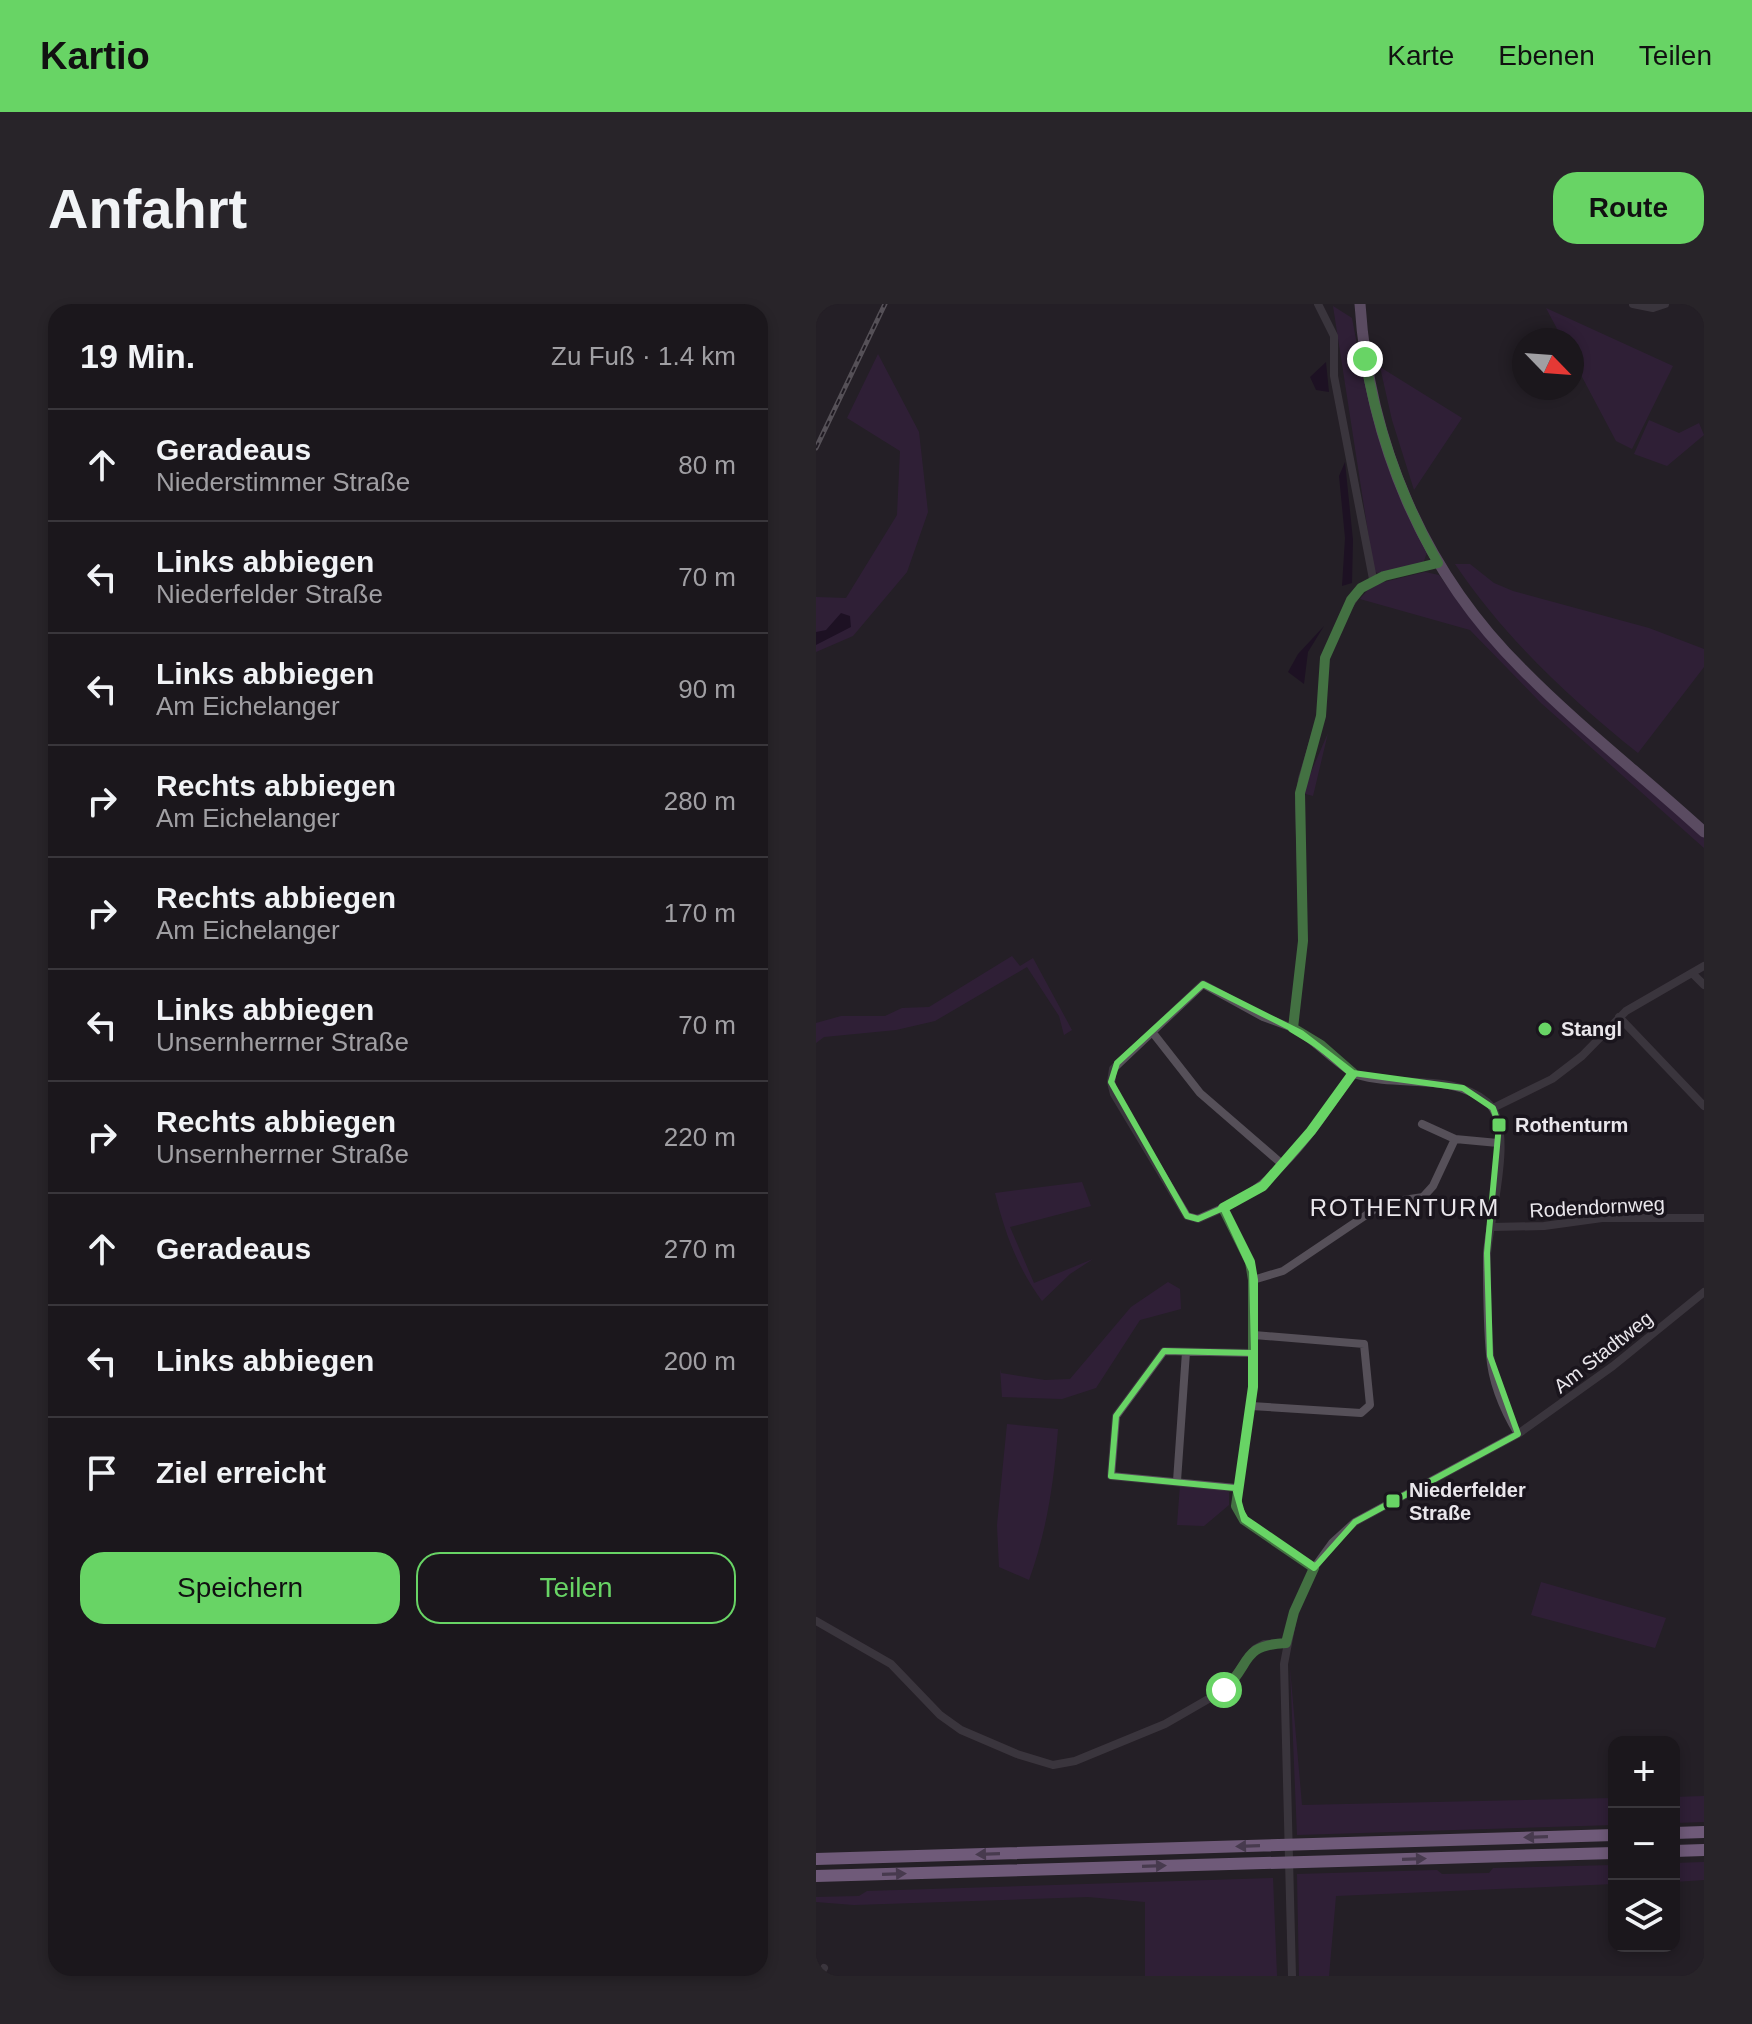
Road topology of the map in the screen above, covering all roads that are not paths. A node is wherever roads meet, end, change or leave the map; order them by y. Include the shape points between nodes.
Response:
1 (1318, 304) edge
2 (1360, 304) edge
3 (1633, 304) edge
4 (1665, 304) edge
5 (1438, 563) junction
6 (1373, 579) junction
7 (1704, 832) edge
8 (1704, 966) edge
9 (1693, 974) junction
10 (1704, 985) edge
11 (1619, 1017) junction
12 (1293, 1028) junction
13 (1153, 1033) junction
14 (1353, 1073) junction
15 (1704, 1106) edge
16 (1493, 1108) junction
17 (1422, 1124) dead end
18 (1455, 1139) junction
19 (1498, 1143) junction
20 (1282, 1164) junction
21 (1223, 1208) junction
22 (1704, 1218) edge
23 (1492, 1227) junction
24 (1253, 1280) junction
25 (1704, 1292) edge
26 (1254, 1335) junction
27 (1186, 1352) junction
28 (1254, 1353) junction
29 (1251, 1406) junction
30 (1518, 1434) junction
31 (1177, 1481) junction
32 (1236, 1488) junction
33 (1314, 1568) junction
34 (816, 1621) edge
35 (1286, 1643) junction
36 (1704, 1832) edge
37 (1680, 1833) edge
38 (1608, 1835) edge
39 (1704, 1850) edge
40 (1680, 1851) edge
41 (1608, 1853) edge
42 (816, 1859) edge
43 (816, 1876) edge
44 (1292, 1976) edge

1 - 6 street via 1334,336 1334,376
2 - 5 main road via 1368,377 1388,454
3 - 4 street
5 - 6 street
5 - 7 main road via 1479,622 1521,668
6 - 12 street via 1351,600 1325,658 1321,716 1300,793 1303,941
8 - 9 street
9 - 10 street
9 - 11 street
11 - 15 street
11 - 16 street via 1568,1067
12 - 13 street via 1203,984
12 - 14 street
13 - 20 street via 1200,1093
13 - 21 street via 1117,1063 1112,1089 1187,1216 1198,1219
14 - 16 street via 1463,1088
14 - 20 street
16 - 19 street
17 - 18 street
18 - 19 street
18 - 24 street via 1429,1192 1403,1203 1384,1203 1291,1267
19 - 23 street
20 - 21 street via 1256,1192
21 - 24 street via 1250,1262
22 - 23 street, Rodendornweg
23 - 30 street via 1487,1253 1490,1356 1499,1396
24 - 26 street
25 - 30 street, Am Stadtweg
26 - 28 street
26 - 29 street via 1364,1344 1370,1405 1361,1413
27 - 28 street
27 - 31 street
27 - 31 street via 1164,1351 1120,1408 1113,1426 1111,1476
28 - 29 street
29 - 32 street
30 - 33 street via 1355,1522
31 - 32 street
32 - 33 street via 1236,1506 1244,1520
33 - 35 street
34 - 35 street via 891,1664 961,1730 1053,1765 1165,1724 1224,1690 1255,1649
35 - 44 street
36 - 37 highway
38 -> 42 highway
39 - 40 highway
43 -> 41 highway

